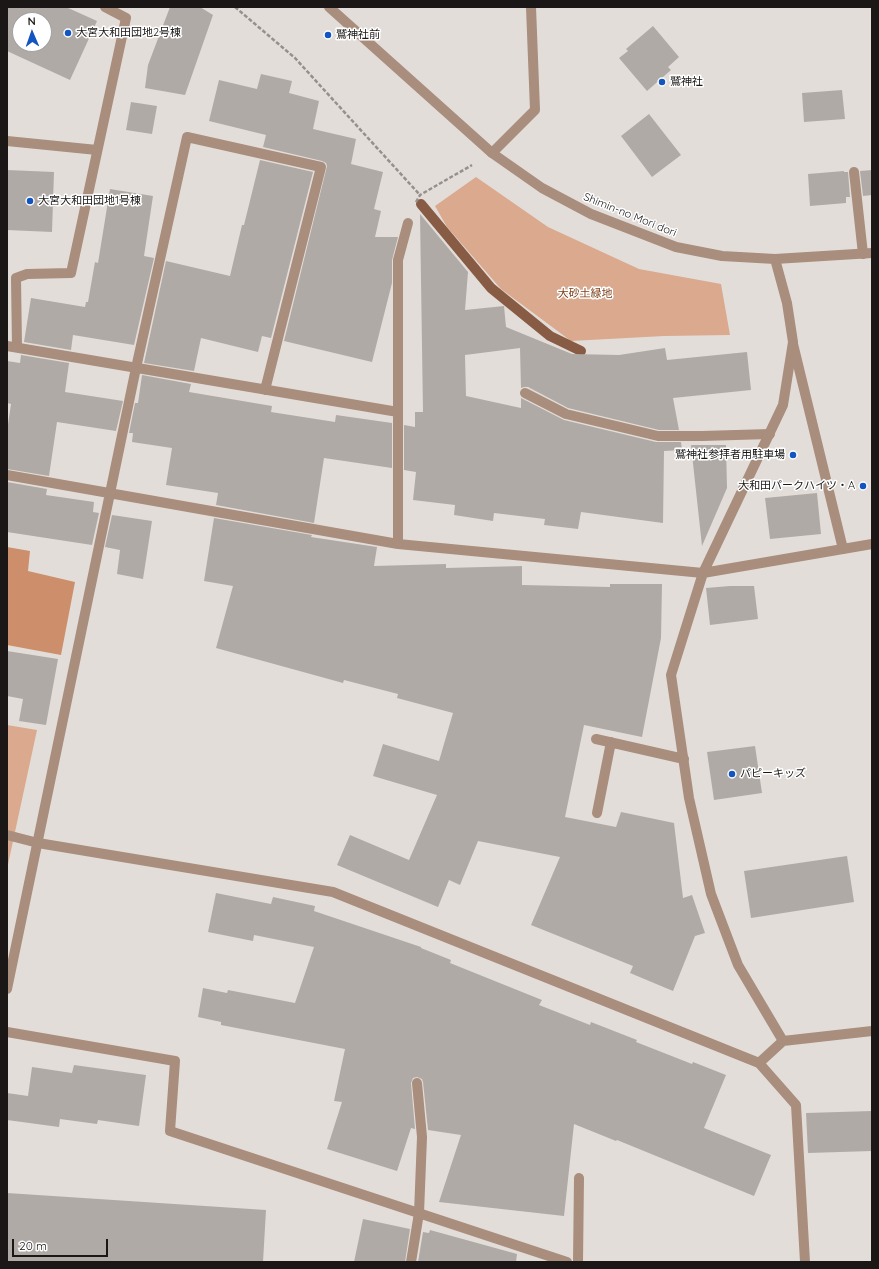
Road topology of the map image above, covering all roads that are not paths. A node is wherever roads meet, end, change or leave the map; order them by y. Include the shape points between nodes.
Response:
1 (105, 7) edge
2 (329, 7) edge
3 (531, 7) edge
4 (7, 141) edge
5 (98, 150) junction
6 (492, 153) junction
7 (854, 172) dead end
8 (408, 223) dead end
9 (867, 253) edge
10 (775, 259) junction
11 (792, 342) junction
12 (12, 347) edge
13 (136, 368) junction
14 (265, 390) junction
15 (525, 392) dead end
16 (398, 412) junction
17 (770, 434) junction
18 (7, 475) edge
19 (110, 493) junction
20 (398, 544) junction
21 (872, 544) edge
22 (843, 549) junction
23 (703, 573) junction
24 (596, 739) dead end
25 (611, 742) junction
26 (684, 759) junction
27 (597, 813) dead end
28 (7, 836) edge
29 (38, 843) junction
30 (7, 989) edge
31 (872, 1031) edge
32 (7, 1032) edge
33 (783, 1041) junction
34 (759, 1063) junction
35 (417, 1083) dead end
36 (579, 1178) dead end
37 (419, 1213) junction
38 (411, 1262) edge
39 (567, 1262) edge
40 (578, 1262) edge
41 (805, 1262) edge

1 - 5 street via 126,18
2 - 6 street, Shimin-no Mori dori
3 - 6 street via 535,110
4 - 5 street
5 - 12 street via 70,272 27,274 16,278
6 - 10 street, Shimin-no Mori dori via 542,188 591,214 639,234 676,247 722,256
7 - 9 street
8 - 16 street via 398,260
9 - 10 street, Shimin-no Mori dori
10 - 11 street via 787,304
11 - 17 street via 783,405
11 - 22 street
12 - 13 street
13 - 14 street
13 - 14 street via 187,137 321,167
13 - 19 street
14 - 16 street
15 - 17 street via 566,414 658,436
16 - 20 street
17 - 23 street
18 - 19 street
19 - 20 street
19 - 29 street
20 - 23 street
21 - 22 street
22 - 23 street
23 - 26 street via 671,675
24 - 25 street
25 - 26 street
25 - 27 street
26 - 33 street via 689,798 711,894 738,965
28 - 29 street
29 - 30 street
29 - 34 street via 333,892
31 - 33 street
32 - 37 street via 175,1061 170,1131
33 - 34 street
34 - 41 street via 796,1105
35 - 37 street via 422,1138
36 - 40 street
37 - 38 street
37 - 39 street

